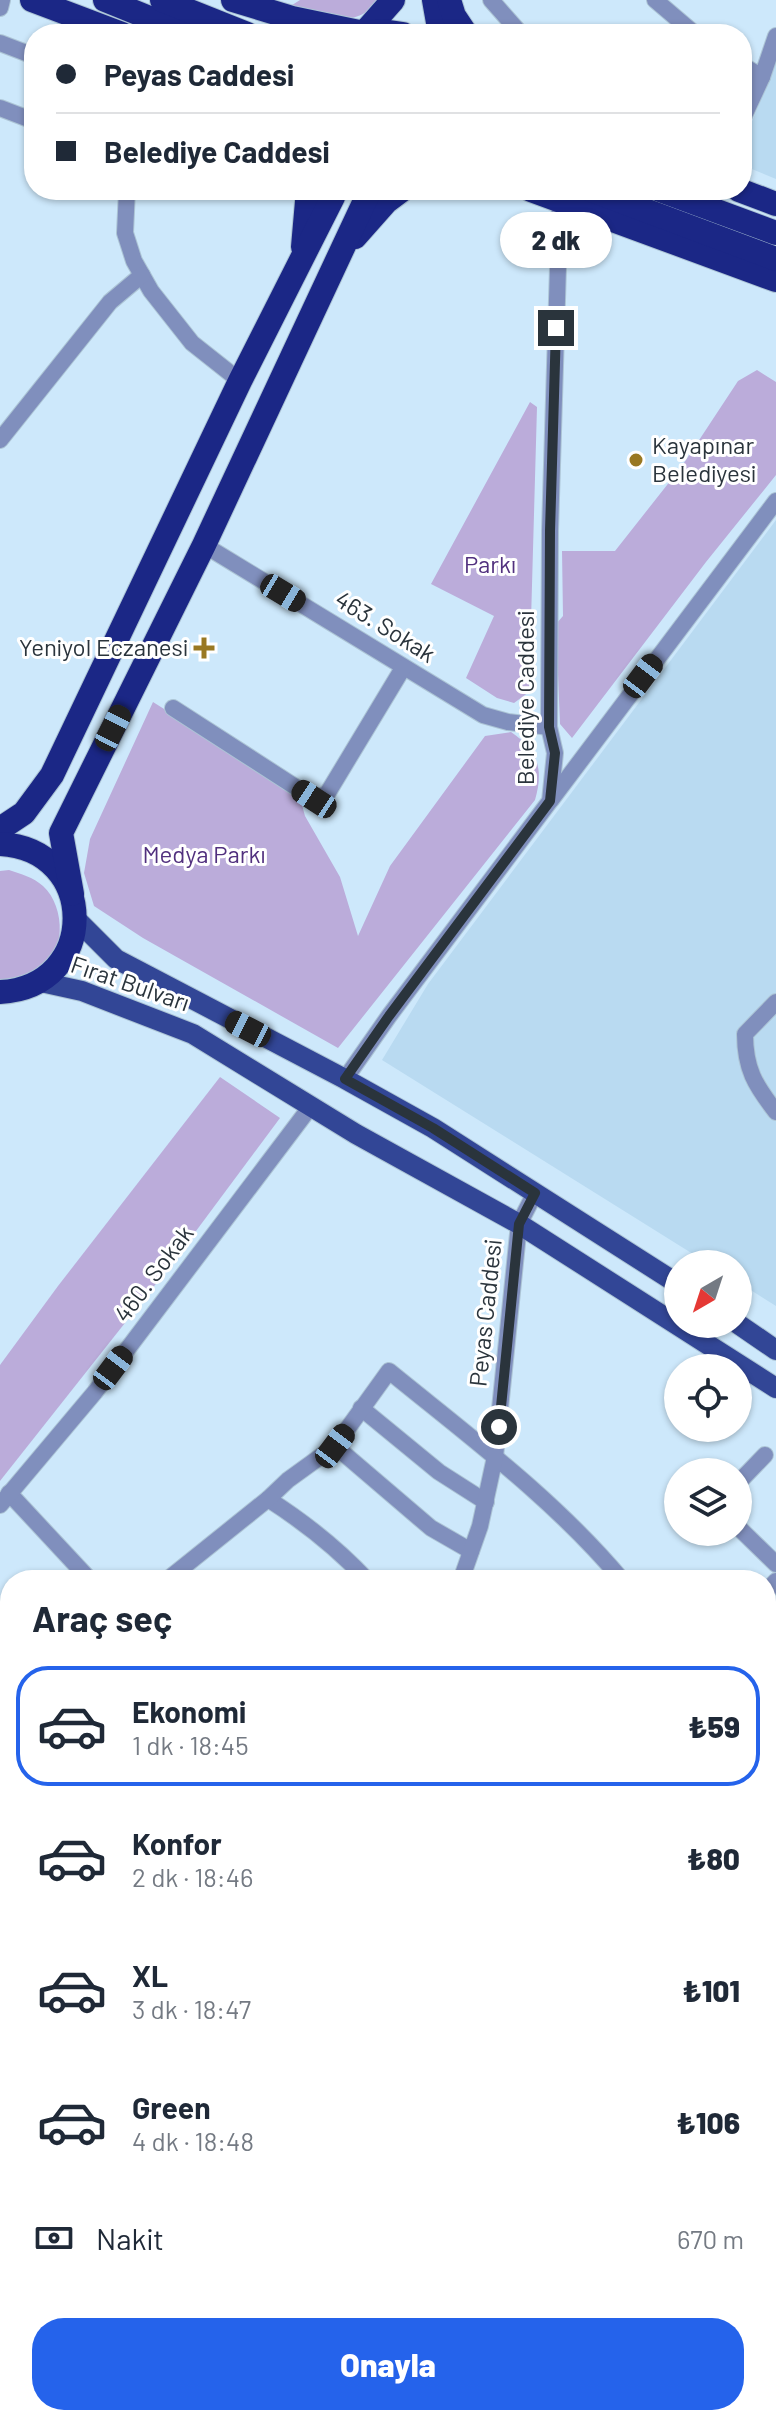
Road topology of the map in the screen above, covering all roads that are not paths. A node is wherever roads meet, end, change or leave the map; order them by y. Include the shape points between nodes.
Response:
1 (2, 0) edge
2 (32, 0) edge
3 (105, 0) edge
4 (162, 0) edge
5 (393, 0) edge
6 (434, 0) edge
7 (449, 0) edge
8 (491, 0) edge
9 (655, 0) edge
10 (236, 1) edge
11 (0, 8) edge
12 (291, 17) edge
13 (96, 24) edge
14 (164, 24) edge
15 (222, 24) edge
16 (321, 24) edge
17 (372, 24) edge
18 (438, 24) edge
19 (459, 24) edge
20 (512, 24) edge
21 (683, 24) edge
22 (776, 36) edge
23 (0, 43) edge
24 (24, 52) edge
25 (752, 71) edge
26 (762, 77) junction
27 (752, 98) edge
28 (0, 108) edge
29 (24, 117) edge
30 (752, 195) edge
31 (127, 200) edge
32 (307, 200) edge
33 (332, 200) edge
34 (365, 200) edge
35 (389, 200) edge
36 (618, 200) edge
37 (687, 200) edge
38 (560, 201) joint
39 (776, 204) edge
40 (776, 233) edge
41 (776, 259) edge
42 (302, 263) junction
43 (332, 268) junction
44 (142, 275) junction
45 (776, 280) edge
46 (240, 381) junction
47 (0, 440) edge
48 (776, 501) edge
49 (204, 545) junction
50 (403, 668) junction
51 (173, 708) dead end
52 (549, 727) junction
53 (550, 801) junction
54 (0, 829) edge
55 (0, 844) edge
56 (72, 894) junction
57 (76, 919) junction
58 (41, 982) junction
59 (6, 996) edge
60 (776, 1002) edge
61 (345, 1079) junction
62 (311, 1106) junction
63 (776, 1112) edge
64 (535, 1193) junction
65 (519, 1224) junction
66 (664, 1275) edge
67 (752, 1334) edge
68 (776, 1350) edge
69 (776, 1388) edge
70 (361, 1408) junction
71 (335, 1446) junction
72 (765, 1455) dead end
73 (495, 1457) junction
74 (752, 1468) edge
75 (5, 1499) edge
76 (268, 1499) junction
77 (486, 1502) junction
78 (752, 1541) edge
79 (471, 1551) junction
80 (776, 1564) edge
81 (80, 1570) edge
82 (179, 1570) edge
83 (355, 1570) edge
84 (464, 1570) edge
85 (607, 1570) edge

1 - 11 street
2 - 13 highway
3 - 14 highway
4 - 15 highway
5 - 17 highway
6 - 18 highway
7 - 19 highway
8 - 20 street
9 - 21 street
10 - 12 highway
12 - 16 highway
22 - 26 street
23 - 24 street
25 - 26 street
26 - 27 street
28 - 29 street
30 - 39 highway
31 - 44 street via 125,233
32 - 42 highway
33 - 42 highway
34 - 43 highway
35 - 43 highway
36 - 41 highway
37 - 40 highway
38 - 45 highway
38 - 52 street, Belediye Caddesi
42 - 46 highway
43 - 49 highway
44 - 46 street via 192,343
44 - 47 street via 110,302
46 - 54 highway via 52,775 24,813
48 - 53 street
49 - 50 street, 463. Sokak
49 - 56 highway via 61,833
50 - 51 street via 327,794 314,799
50 - 52 street, 463. Sokak via 483,715
52 - 53 street, Belediye Caddesi via 555,753
53 - 61 street, Belediye Caddesi
55 - 56 highway via 41,854 60,871
56 - 57 highway
57 - 58 highway via 72,943
57 - 61 main road, Fırat Bulvarı via 116,959
58 - 59 highway
58 - 62 main road, Fırat Bulvarı via 82,991 193,1034
60 - 63 street via 745,1034 745,1056 755,1084
61 - 64 main road, Fırat Bulvarı
62 - 65 main road, Fırat Bulvarı
62 - 75 street, 460. Sokak via 95,1392
64 - 65 street, Peyas Caddesi
64 - 66 main road, Fırat Bulvarı
65 - 69 main road, Fırat Bulvarı
65 - 73 street, Peyas Caddesi
67 - 68 main road
70 - 71 street
70 - 73 street via 389,1371
70 - 77 street via 439,1472
71 - 76 street
71 - 79 street via 431,1528
72 - 74 street
73 - 77 street, Peyas Caddesi
73 - 85 street via 568,1521
75 - 81 street
76 - 82 street
76 - 83 street
77 - 79 street, Peyas Caddesi
78 - 80 street
79 - 84 street, Peyas Caddesi

